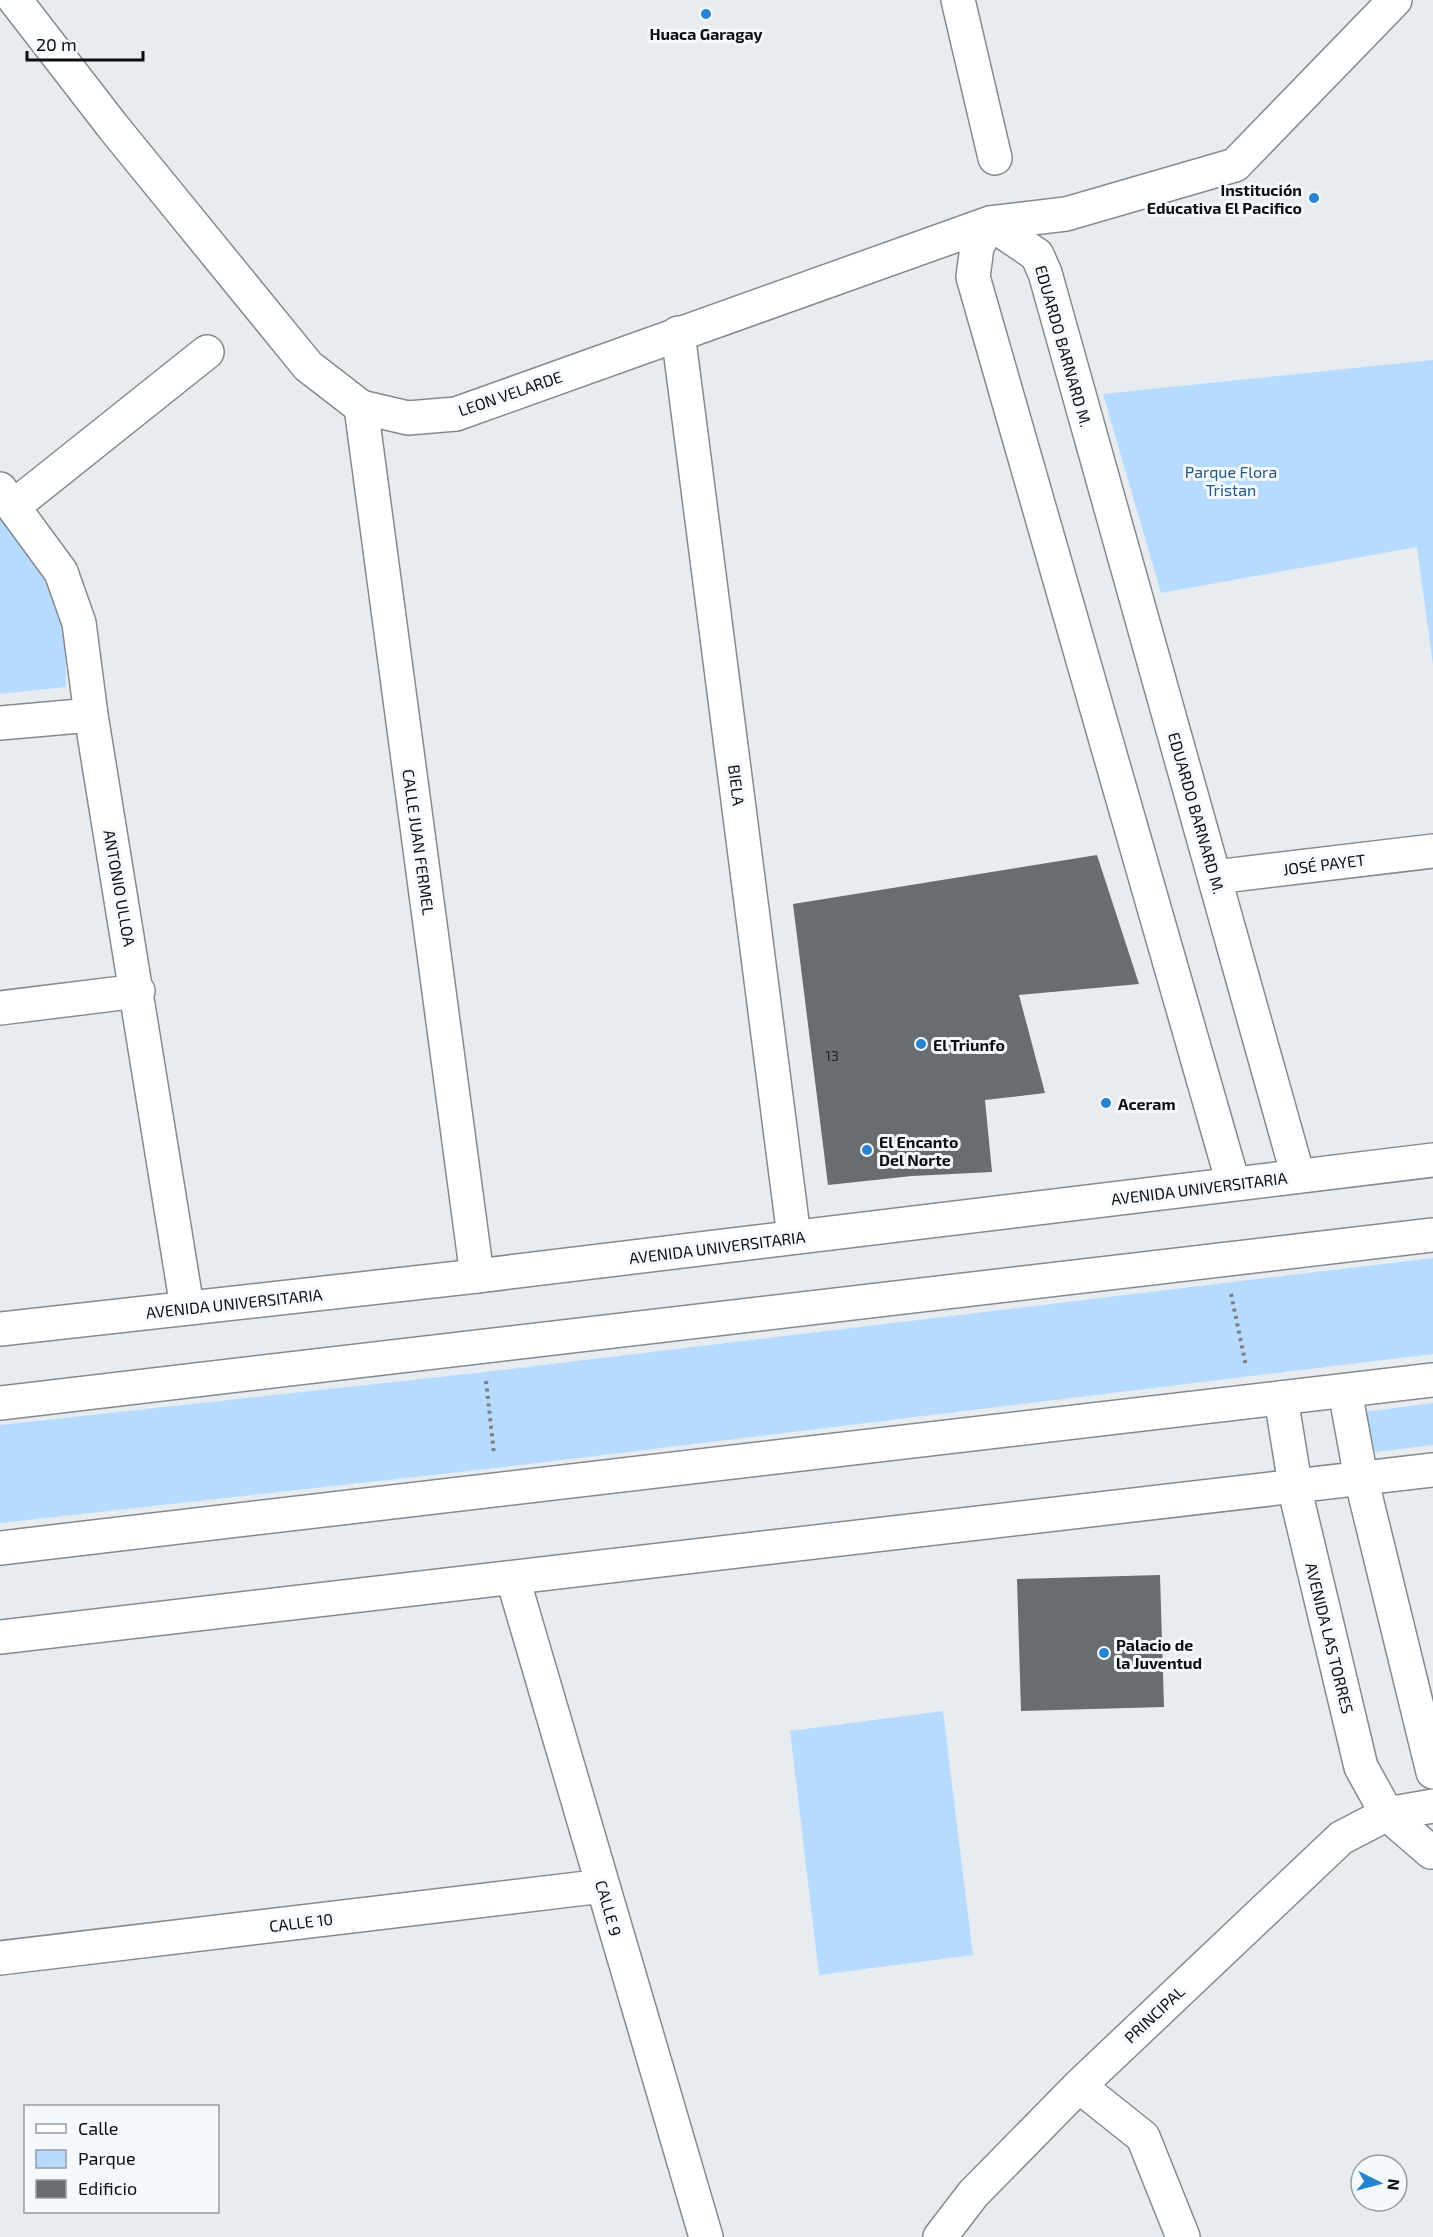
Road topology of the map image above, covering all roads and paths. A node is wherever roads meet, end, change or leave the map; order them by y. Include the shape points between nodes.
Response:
1 (15, 0) edge
2 (958, 0) edge
3 (1395, 0) edge
4 (995, 158) dead end
5 (990, 223) junction
6 (678, 333) junction
7 (207, 352) dead end
8 (361, 407) junction
9 (7, 497) edge
10 (91, 716) junction
11 (0, 723) edge
12 (1433, 851) edge
13 (1215, 877) junction
14 (138, 991) junction
15 (0, 1008) edge
16 (1433, 1160) edge
17 (1298, 1176) junction
18 (1233, 1183) junction
19 (1433, 1235) edge
20 (794, 1237) junction
21 (477, 1276) junction
22 (1229, 1284) dead end
23 (188, 1307) junction
24 (0, 1329) edge
25 (482, 1345) junction
26 (1246, 1368) dead end
27 (1433, 1380) edge
28 (1345, 1391) junction
29 (1281, 1398) junction
30 (0, 1403) edge
31 (1433, 1470) edge
32 (1361, 1478) junction
33 (1295, 1487) junction
34 (497, 1490) junction
35 (0, 1548) edge
36 (513, 1579) junction
37 (0, 1637) edge
38 (1433, 1772) edge
39 (1433, 1806) edge
40 (1387, 1814) junction
41 (1432, 1852) edge
42 (603, 1886) junction
43 (0, 1958) edge
44 (1079, 2086) junction
45 (706, 2237) edge
46 (940, 2237) edge
47 (1183, 2237) edge

1 - 8 street, LEON VELARDE via 308,366
2 - 4 street
3 - 5 street, LEON VELARDE via 1235,165 1066,214
5 - 6 street, LEON VELARDE
5 - 13 street, EDUARDO BARNARD M. via 1037,255 1045,273
5 - 18 street via 977,247 973,276
6 - 8 street, LEON VELARDE via 456,414 408,418
6 - 20 street, BIELA
7 - 9 street
8 - 21 street, CALLE JUAN FERMEL
9 - 10 street, ANTONIO ULLOA via 61,572 79,623
10 - 11 street
10 - 14 street, ANTONIO ULLOA
12 - 13 street, JOSÉ PAYET
13 - 17 street, EDUARDO BARNARD M.
14 - 15 street
14 - 23 street, ANTONIO ULLOA
16 - 17 street, AVENIDA UNIVERSITARIA
17 - 18 street, AVENIDA UNIVERSITARIA
18 - 20 street, AVENIDA UNIVERSITARIA
19 - 25 street
20 - 21 street, AVENIDA UNIVERSITARIA
21 - 23 street, AVENIDA UNIVERSITARIA
22 - 26 path
23 - 24 street, AVENIDA UNIVERSITARIA
25 - 30 street
25 - 34 path
27 - 28 street
28 - 29 street
28 - 32 street
29 - 33 street, AVENIDA LAS TORRES
29 - 34 street
31 - 32 street
32 - 33 street
32 - 38 street
33 - 36 street
33 - 40 street, AVENIDA LAS TORRES via 1361,1767
34 - 35 street
36 - 37 street
36 - 42 street, CALLE 9
39 - 40 street, PRINCIPAL
40 - 41 street, AVENIDA LAS TORRES
40 - 44 street, PRINCIPAL via 1341,1838
42 - 43 street, CALLE 10
42 - 45 street, CALLE 9
44 - 46 street, PRINCIPAL via 973,2194
44 - 47 street via 1143,2137

